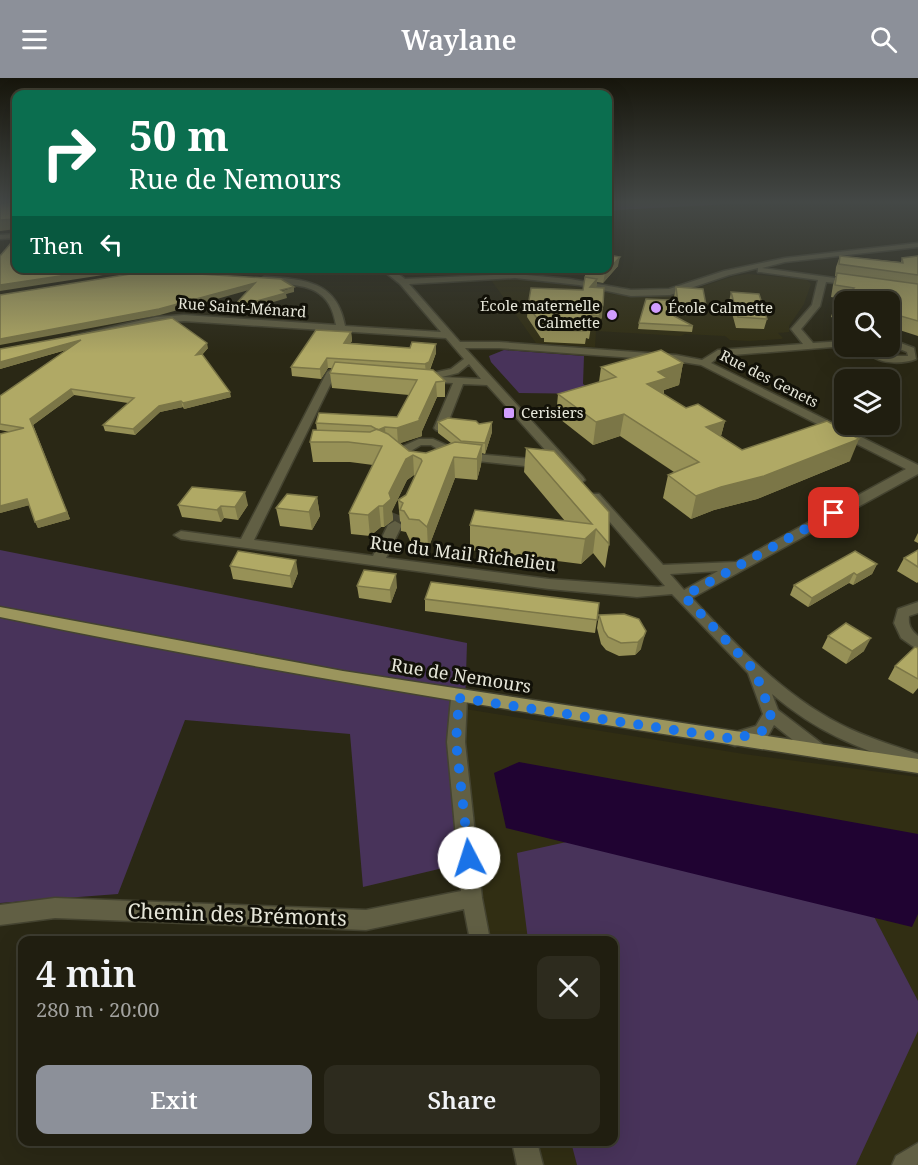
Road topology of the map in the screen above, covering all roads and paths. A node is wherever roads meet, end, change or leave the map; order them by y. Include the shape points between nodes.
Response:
1 (848, 253) edge
2 (860, 253) edge
3 (912, 253) edge
4 (785, 260) junction
5 (749, 268) junction
6 (147, 273) edge
7 (174, 273) edge
8 (391, 273) edge
9 (126, 275) edge
10 (224, 276) edge
11 (801, 276) junction
12 (259, 279) edge
13 (822, 279) junction
14 (403, 282) junction
15 (443, 282) junction
16 (864, 285) edge
17 (412, 292) junction
18 (436, 320) junction
19 (341, 329) junction
20 (413, 334) junction
21 (449, 335) junction
22 (64, 339) edge
23 (458, 345) junction
24 (834, 345) edge
25 (900, 345) edge
26 (810, 346) junction
27 (882, 357) edge
28 (470, 359) junction
29 (704, 363) junction
30 (355, 374) edge
31 (459, 382) junction
32 (490, 382) junction
33 (438, 432) junction
34 (448, 456) junction
35 (565, 464) junction
36 (917, 470) edge
37 (395, 525) tunnel mouth
38 (181, 535) dead end
39 (245, 544) junction
40 (378, 560) junction
41 (739, 566) junction
42 (660, 570) junction
43 (681, 592) junction
44 (918, 607) edge
45 (0, 612) edge
46 (918, 644) edge
47 (755, 671) junction
48 (459, 698) junction
49 (771, 714) junction
50 (821, 722) junction
51 (735, 739) junction
52 (819, 751) junction
53 (918, 761) edge
54 (918, 766) edge
55 (472, 898) junction
56 (0, 915) edge
57 (479, 936) edge
58 (526, 1146) edge
59 (918, 1156) edge
60 (530, 1165) edge
61 (905, 1165) edge

1 - 4 street
2 - 3 street via 886,256
4 - 5 street
4 - 11 street
5 - 11 street
5 - 15 street via 670,292 631,293 532,276
6 - 9 street
7 - 10 street
8 - 14 street
11 - 13 street
12 - 19 street via 300,282 320,289 339,310
13 - 16 street
13 - 26 street via 816,306 796,329
14 - 15 street
14 - 17 street
15 - 17 street
17 - 18 street
18 - 20 street
18 - 21 street
19 - 20 street, Rue Saint-Ménard
19 - 22 street, Rue Saint-Ménard via 170,318
20 - 21 street, Rue Saint-Ménard
21 - 23 street
23 - 28 street
23 - 29 street, Rue des Genets
24 - 26 street
25 - 27 street via 913,357
26 - 29 street via 718,353
28 - 31 street via 454,371 418,378
28 - 32 street
29 - 36 street, Rue des Genets
30 - 39 street via 332,372 301,444
31 - 32 street
31 - 33 street
32 - 35 street
33 - 34 street
33 - 34 street via 399,450 404,459 420,469
34 - 35 street
35 - 42 street
36 - 41 street
37 - 40 street
38 - 39 street, Rue du Mail Richelieu
39 - 40 street, Rue du Mail Richelieu
40 - 43 street, Rue du Mail Richelieu via 549,584
41 - 42 street
41 - 43 street
42 - 43 street
43 - 47 street
44 - 46 street via 903,613 900,620 902,629
45 - 48 main road, Rue de Nemours via 146,644
47 - 49 street
47 - 50 street
48 - 51 main road, Rue de Nemours
48 - 55 street via 456,742
49 - 51 street via 762,731
49 - 52 street
50 - 52 street
50 - 53 street via 866,744
51 - 52 main road, Rue de Nemours
52 - 54 main road, Rue de Nemours
55 - 56 street, Chemin des Brémonts via 366,920 55,908
55 - 57 street
58 - 60 street
59 - 61 street

